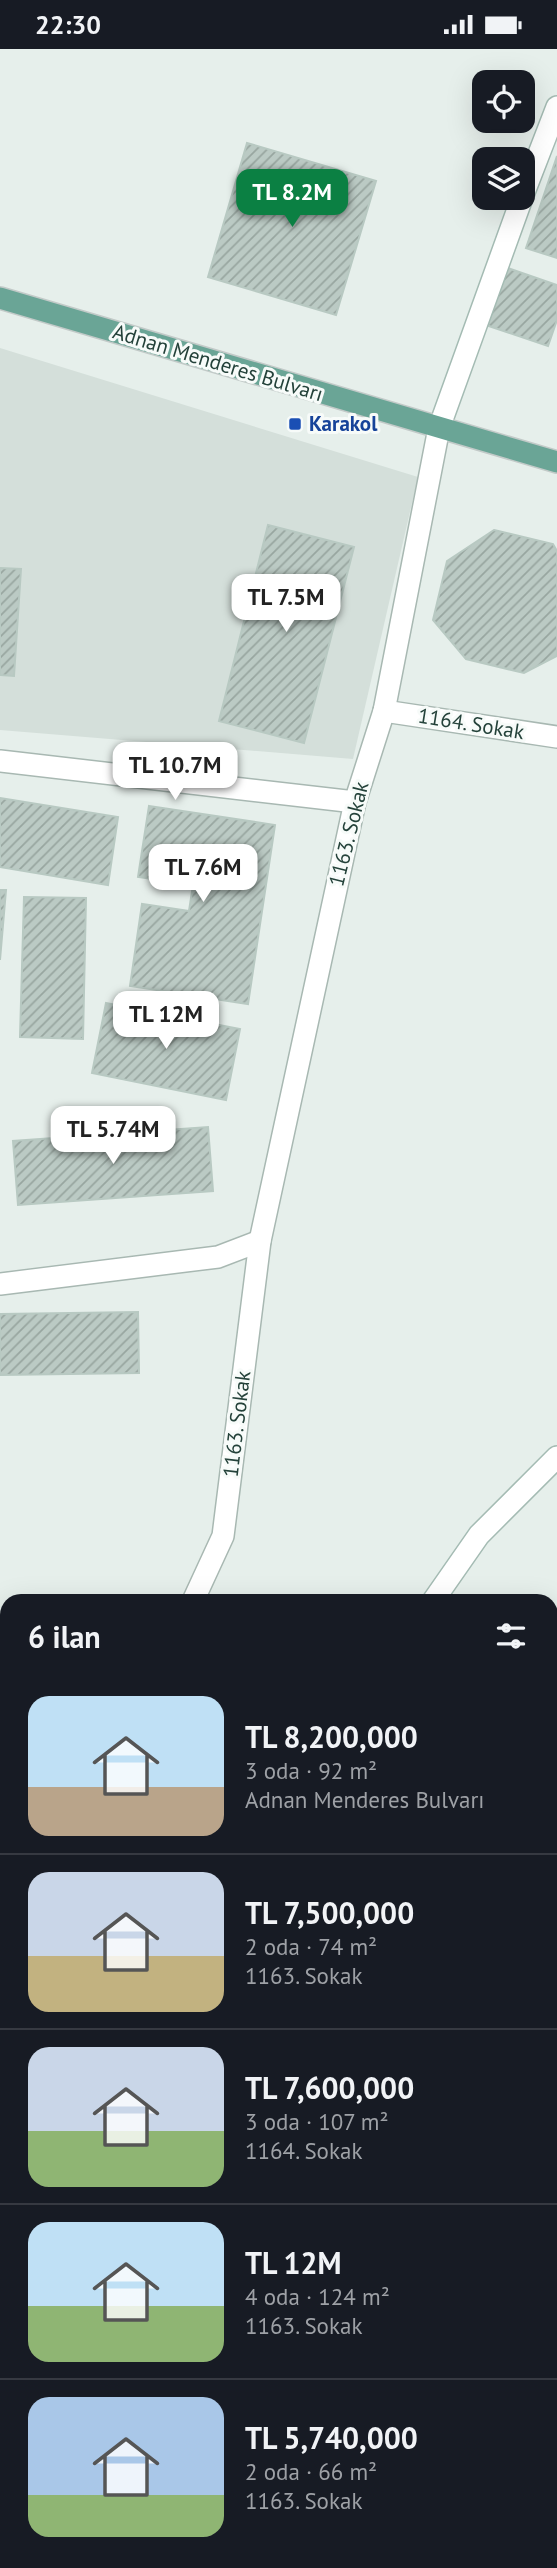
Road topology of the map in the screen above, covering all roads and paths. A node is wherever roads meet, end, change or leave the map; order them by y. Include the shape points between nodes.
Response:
1 (557, 107) edge
2 (535, 165) edge
3 (518, 210) edge
4 (0, 298) edge
5 (439, 428) junction
6 (557, 462) edge
7 (384, 711) junction
8 (557, 737) edge
9 (0, 761) edge
10 (355, 802) junction
11 (260, 1241) junction
12 (0, 1284) edge
13 (557, 1457) edge
14 (196, 1594) edge
15 (438, 1594) edge

1 - 2 street, 1163. Sokak
3 - 5 street, 1163. Sokak
4 - 5 main road, Adnan Menderes Bulvarı
5 - 6 main road, Adnan Menderes Bulvarı
5 - 7 street, 1163. Sokak
7 - 8 street, 1164. Sokak
7 - 10 street, 1163. Sokak
9 - 10 street
10 - 11 street, 1163. Sokak
11 - 12 street via 218,1257
11 - 14 street, 1163. Sokak via 223,1536
13 - 15 street via 479,1535

